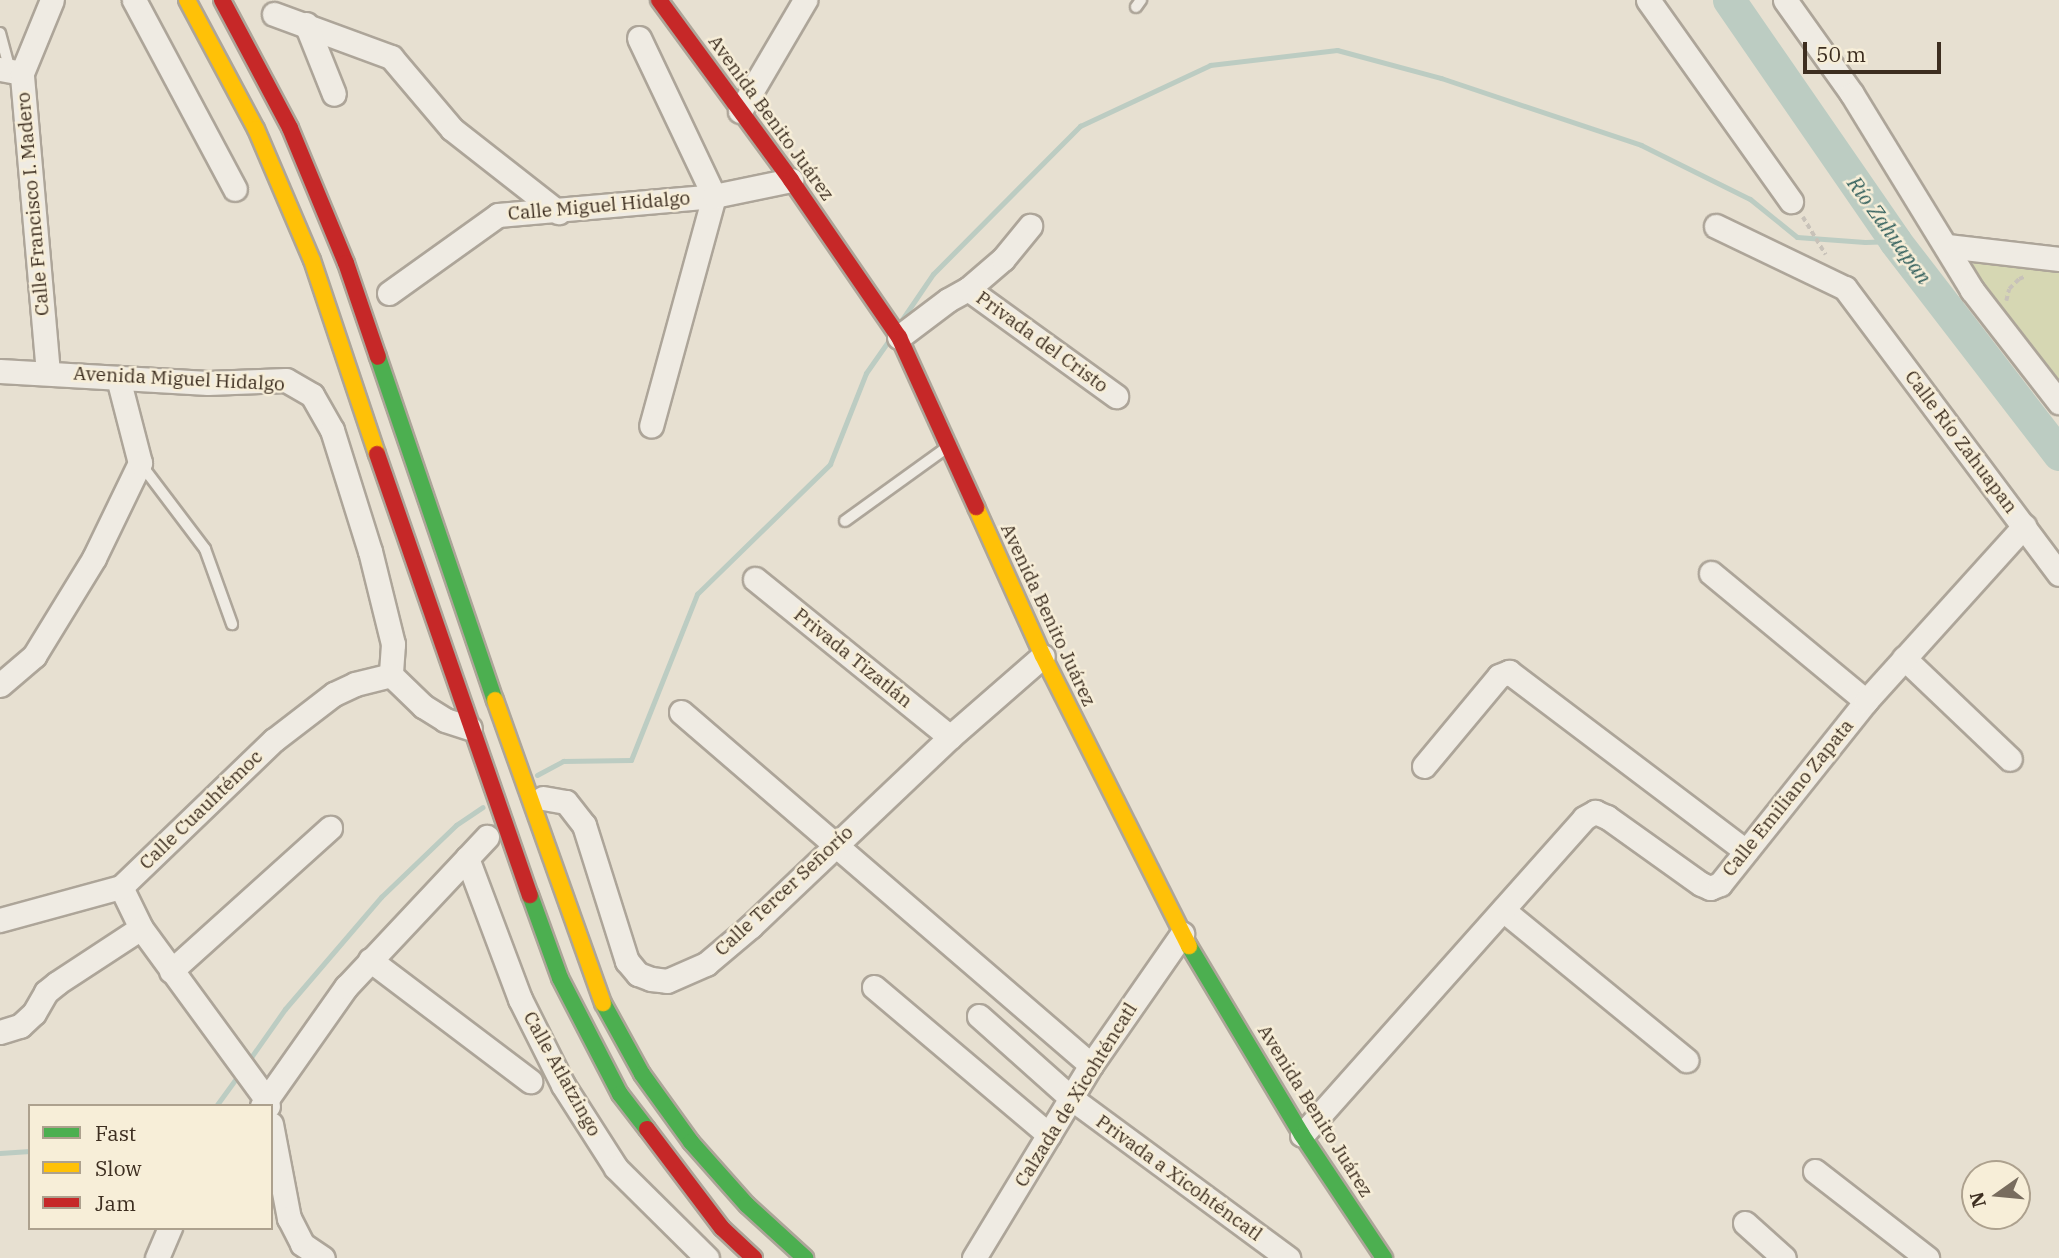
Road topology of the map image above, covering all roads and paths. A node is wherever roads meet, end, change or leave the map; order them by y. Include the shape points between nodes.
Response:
1 (52, 0) edge
2 (134, 0) edge
3 (187, 0) edge
4 (222, 0) edge
5 (660, 0) edge
6 (806, 0) edge
7 (1647, 0) edge
8 (1785, 0) edge
9 (274, 14) dead end
10 (306, 24) junction
11 (0, 33) edge
12 (639, 38) dead end
13 (11, 71) edge
14 (334, 94) dead end
15 (740, 111) junction
16 (791, 180) junction
17 (234, 189) dead end
18 (714, 196) junction
19 (1791, 201) dead end
20 (558, 212) junction
21 (1030, 226) dead end
22 (1716, 226) dead end
23 (1810, 226) dead end
24 (1947, 246) junction
25 (1823, 251) dead end
26 (2059, 260) edge
27 (2032, 274) dead end
28 (968, 289) junction
29 (389, 293) dead end
30 (2009, 314) dead end
31 (899, 337) junction
32 (0, 371) edge
33 (48, 373) junction
34 (118, 379) junction
35 (1116, 396) dead end
36 (2059, 402) edge
37 (651, 426) dead end
38 (947, 447) junction
39 (140, 463) junction
40 (845, 522) dead end
41 (2024, 526) junction
42 (1711, 573) dead end
43 (2059, 574) edge
44 (755, 579) dead end
45 (232, 624) dead end
46 (1043, 656) junction
47 (1904, 658) junction
48 (391, 675) junction
49 (0, 685) edge
50 (1867, 701) junction
51 (681, 712) dead end
52 (470, 728) junction
53 (950, 737) junction
54 (2010, 760) dead end
55 (1424, 766) dead end
56 (543, 798) dead end
57 (330, 828) dead end
58 (487, 837) dead end
59 (833, 846) junction
60 (1746, 851) junction
61 (467, 859) junction
62 (121, 887) junction
63 (1503, 910) junction
64 (0, 920) edge
65 (141, 928) junction
66 (1182, 934) junction
67 (370, 960) junction
68 (171, 971) junction
69 (874, 987) dead end
70 (979, 1016) dead end
71 (0, 1032) edge
72 (1686, 1060) dead end
73 (1091, 1065) junction
74 (530, 1081) dead end
75 (1071, 1098) junction
76 (266, 1104) edge
77 (273, 1134) edge
78 (1049, 1135) junction
79 (1302, 1135) junction
80 (1815, 1171) dead end
81 (1745, 1223) dead end
82 (169, 1230) edge
83 (157, 1258) edge
84 (323, 1258) edge
85 (707, 1258) edge
86 (754, 1258) edge
87 (805, 1258) edge
88 (975, 1258) edge
89 (1287, 1258) edge
90 (1384, 1258) edge
91 (1784, 1258) edge
92 (1927, 1258) edge

1 - 13 street, Calle Francisco I. Madero
2 - 17 street
3 - 52 main road via 256,129 312,260
4 - 87 main road via 290,128 346,263 601,998 642,1074 691,1142 747,1205
5 - 15 main road, Avenida Benito Juárez
6 - 15 street
7 - 19 street
8 - 24 street via 1852,94
9 - 10 street
10 - 14 street
10 - 20 street via 391,57 452,129
11 - 13 lane
12 - 18 street
13 - 33 street, Calle Francisco I. Madero
15 - 16 main road, Avenida Benito Juárez
16 - 18 street, Calle Miguel Hidalgo
16 - 31 main road, Avenida Benito Juárez
18 - 20 street, Calle Miguel Hidalgo
18 - 37 street
20 - 29 street, Calle Miguel Hidalgo via 498,215
21 - 28 street, Privada del Cristo via 1003,259
22 - 41 street, Calle Río Zahuapan via 1845,288
23 - 25 path
24 - 26 street
24 - 36 street via 1972,290
27 - 30 path via 2009,289
28 - 31 street, Privada del Cristo
28 - 35 street, Privada del Cristo
31 - 38 main road, Avenida Benito Juárez
32 - 33 street, Avenida Miguel Hidalgo
33 - 34 street, Avenida Miguel Hidalgo
34 - 39 street
34 - 48 street, Avenida Miguel Hidalgo via 286,380 312,395 332,430 370,551 393,644
38 - 40 lane
38 - 46 main road, Avenida Benito Juárez
39 - 45 lane via 205,549
39 - 49 street via 93,558 34,656
41 - 43 street, Calle Río Zahuapan
41 - 47 street, Calle Emiliano Zapata
42 - 50 street
44 - 53 street, Privada Tizatlán
46 - 53 street, Calle Tercer Señorío
46 - 66 main road, Avenida Benito Juárez
47 - 50 street, Calle Emiliano Zapata
47 - 54 street
48 - 52 street via 423,706
48 - 62 street, Calle Cuauhtémoc via 334,694 274,740
50 - 60 street, Calle Emiliano Zapata
51 - 59 street
52 - 86 main road via 578,1018 620,1094 665,1156 722,1228
53 - 59 street, Calle Tercer Señorío
55 - 60 street via 1499,676 1509,672
56 - 59 street, Calle Tercer Señorío via 566,802 584,825 627,961 638,974 651,979 667,981 706,964
57 - 68 street
58 - 61 street
59 - 73 street
60 - 63 street, Calle Emiliano Zapata via 1720,884 1710,888 1595,812 1584,818
61 - 67 street
61 - 85 street, Calle Atlatzingo via 520,999 563,1084 615,1168
62 - 64 street, Calle Cuauhtémoc
62 - 65 street
63 - 72 street
63 - 79 street, Calle Emiliano Zapata
65 - 68 street
65 - 71 street via 57,983 20,1026
66 - 73 street, Calzada de Xicohténcatl
66 - 79 main road, Avenida Benito Juárez
67 - 74 street
67 - 76 street via 346,987
68 - 76 street
69 - 78 street
70 - 75 street, Privada a Xicohténcatl
73 - 75 street, Calzada de Xicohténcatl
75 - 78 street, Calzada de Xicohténcatl
75 - 89 street, Privada a Xicohténcatl
77 - 84 street via 289,1218 302,1244
78 - 88 street, Calzada de Xicohténcatl
79 - 90 main road, Avenida Benito Juárez
80 - 92 street
81 - 91 street
82 - 83 street

